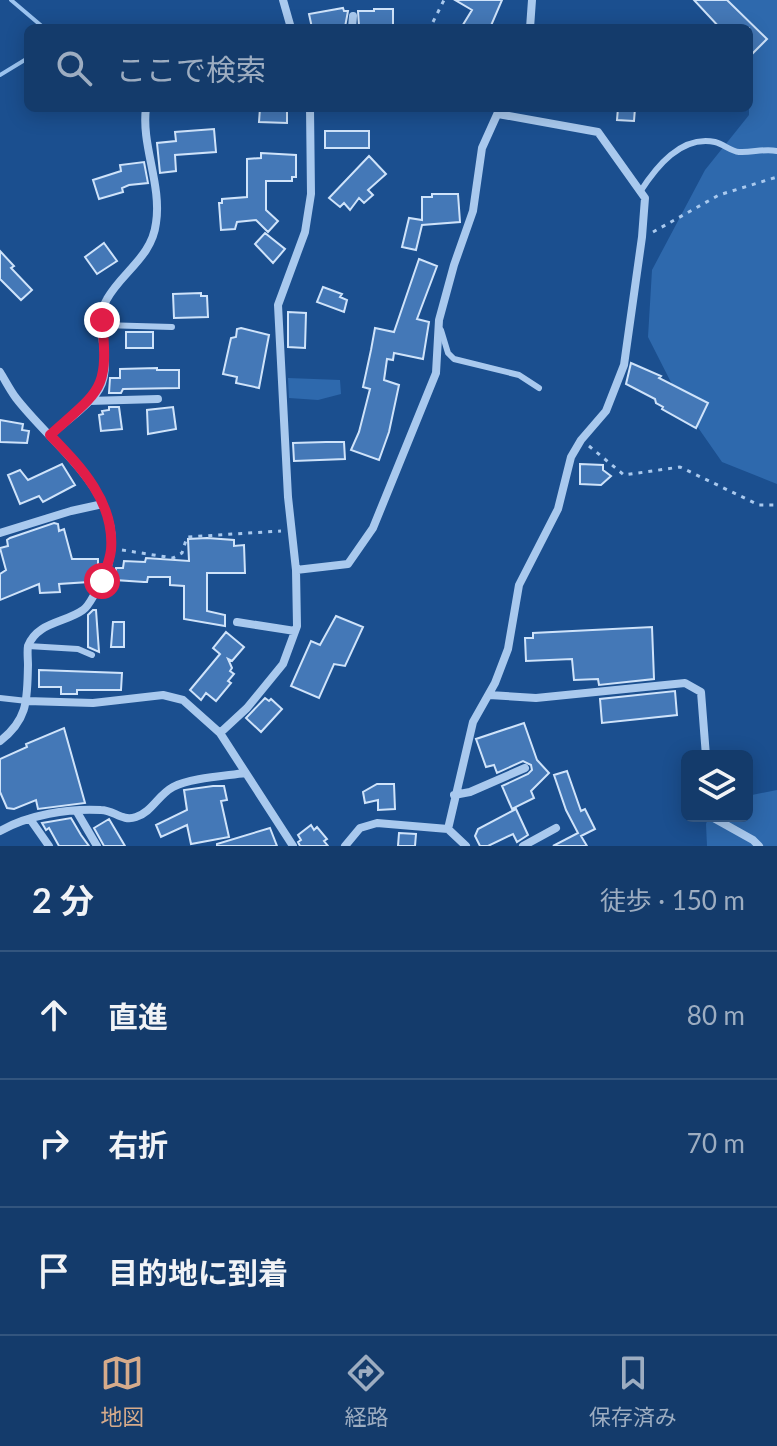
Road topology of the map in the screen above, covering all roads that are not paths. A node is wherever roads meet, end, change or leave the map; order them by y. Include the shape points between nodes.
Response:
1 (283, 0) edge
2 (532, 0) edge
3 (353, 16) dead end
4 (290, 24) edge
5 (352, 24) edge
6 (530, 24) edge
7 (146, 112) edge
8 (310, 112) edge
9 (499, 112) edge
10 (504, 112) edge
11 (777, 151) edge
12 (640, 192) junction
13 (439, 322) junction
14 (102, 325) junction
15 (172, 327) dead end
16 (0, 372) edge
17 (3, 382) edge
18 (539, 388) dead end
19 (158, 399) dead end
20 (88, 401) junction
21 (50, 435) junction
22 (103, 504) junction
23 (0, 533) edge
24 (296, 570) junction
25 (237, 622) dead end
26 (295, 631) junction
27 (28, 646) junction
28 (92, 655) dead end
29 (489, 695) junction
30 (0, 698) edge
31 (27, 701) junction
32 (220, 733) junction
33 (0, 741) edge
34 (706, 750) edge
35 (525, 768) dead end
36 (245, 773) junction
37 (454, 795) junction
38 (77, 812) junction
39 (30, 819) junction
40 (721, 822) edge
41 (556, 828) dead end
42 (448, 829) junction
43 (0, 831) edge
44 (49, 846) edge
45 (97, 846) edge
46 (293, 846) edge
47 (345, 846) edge
48 (466, 846) edge
49 (523, 846) edge
50 (759, 846) edge

1 - 4 street
2 - 6 street
3 - 5 street
7 - 14 street via 156,225 144,254 106,300
8 - 24 street via 311,194 305,232 278,305
9 - 13 street via 482,148 473,211
10 - 12 street via 598,132
11 - 12 lane via 738,152 715,142 686,145 651,175
12 - 29 street via 645,198 642,237 624,365 606,411 571,457 558,509 519,585 508,649
13 - 18 lane via 454,359 519,375
13 - 24 street via 436,373 373,528 348,564
14 - 15 lane
14 - 20 street via 106,361 97,393
16 - 17 street
17 - 21 street
19 - 20 street
20 - 21 street
21 - 22 street via 81,467
22 - 23 street
22 - 27 street via 111,548 102,581 84,609 43,627
24 - 26 street
25 - 26 street
26 - 32 street via 283,664
27 - 28 lane
27 - 31 street
29 - 34 street via 536,698 685,683 701,692
29 - 37 street via 473,722
30 - 31 lane
31 - 32 street via 93,703 163,695 183,700
31 - 33 street via 15,730
32 - 36 street
35 - 37 street
36 - 38 street via 175,785 132,819 104,809
36 - 46 street
37 - 42 street
38 - 39 street
38 - 45 street
39 - 43 street
39 - 44 street
40 - 50 street
41 - 49 street
42 - 47 street via 377,823 360,828
42 - 48 street

